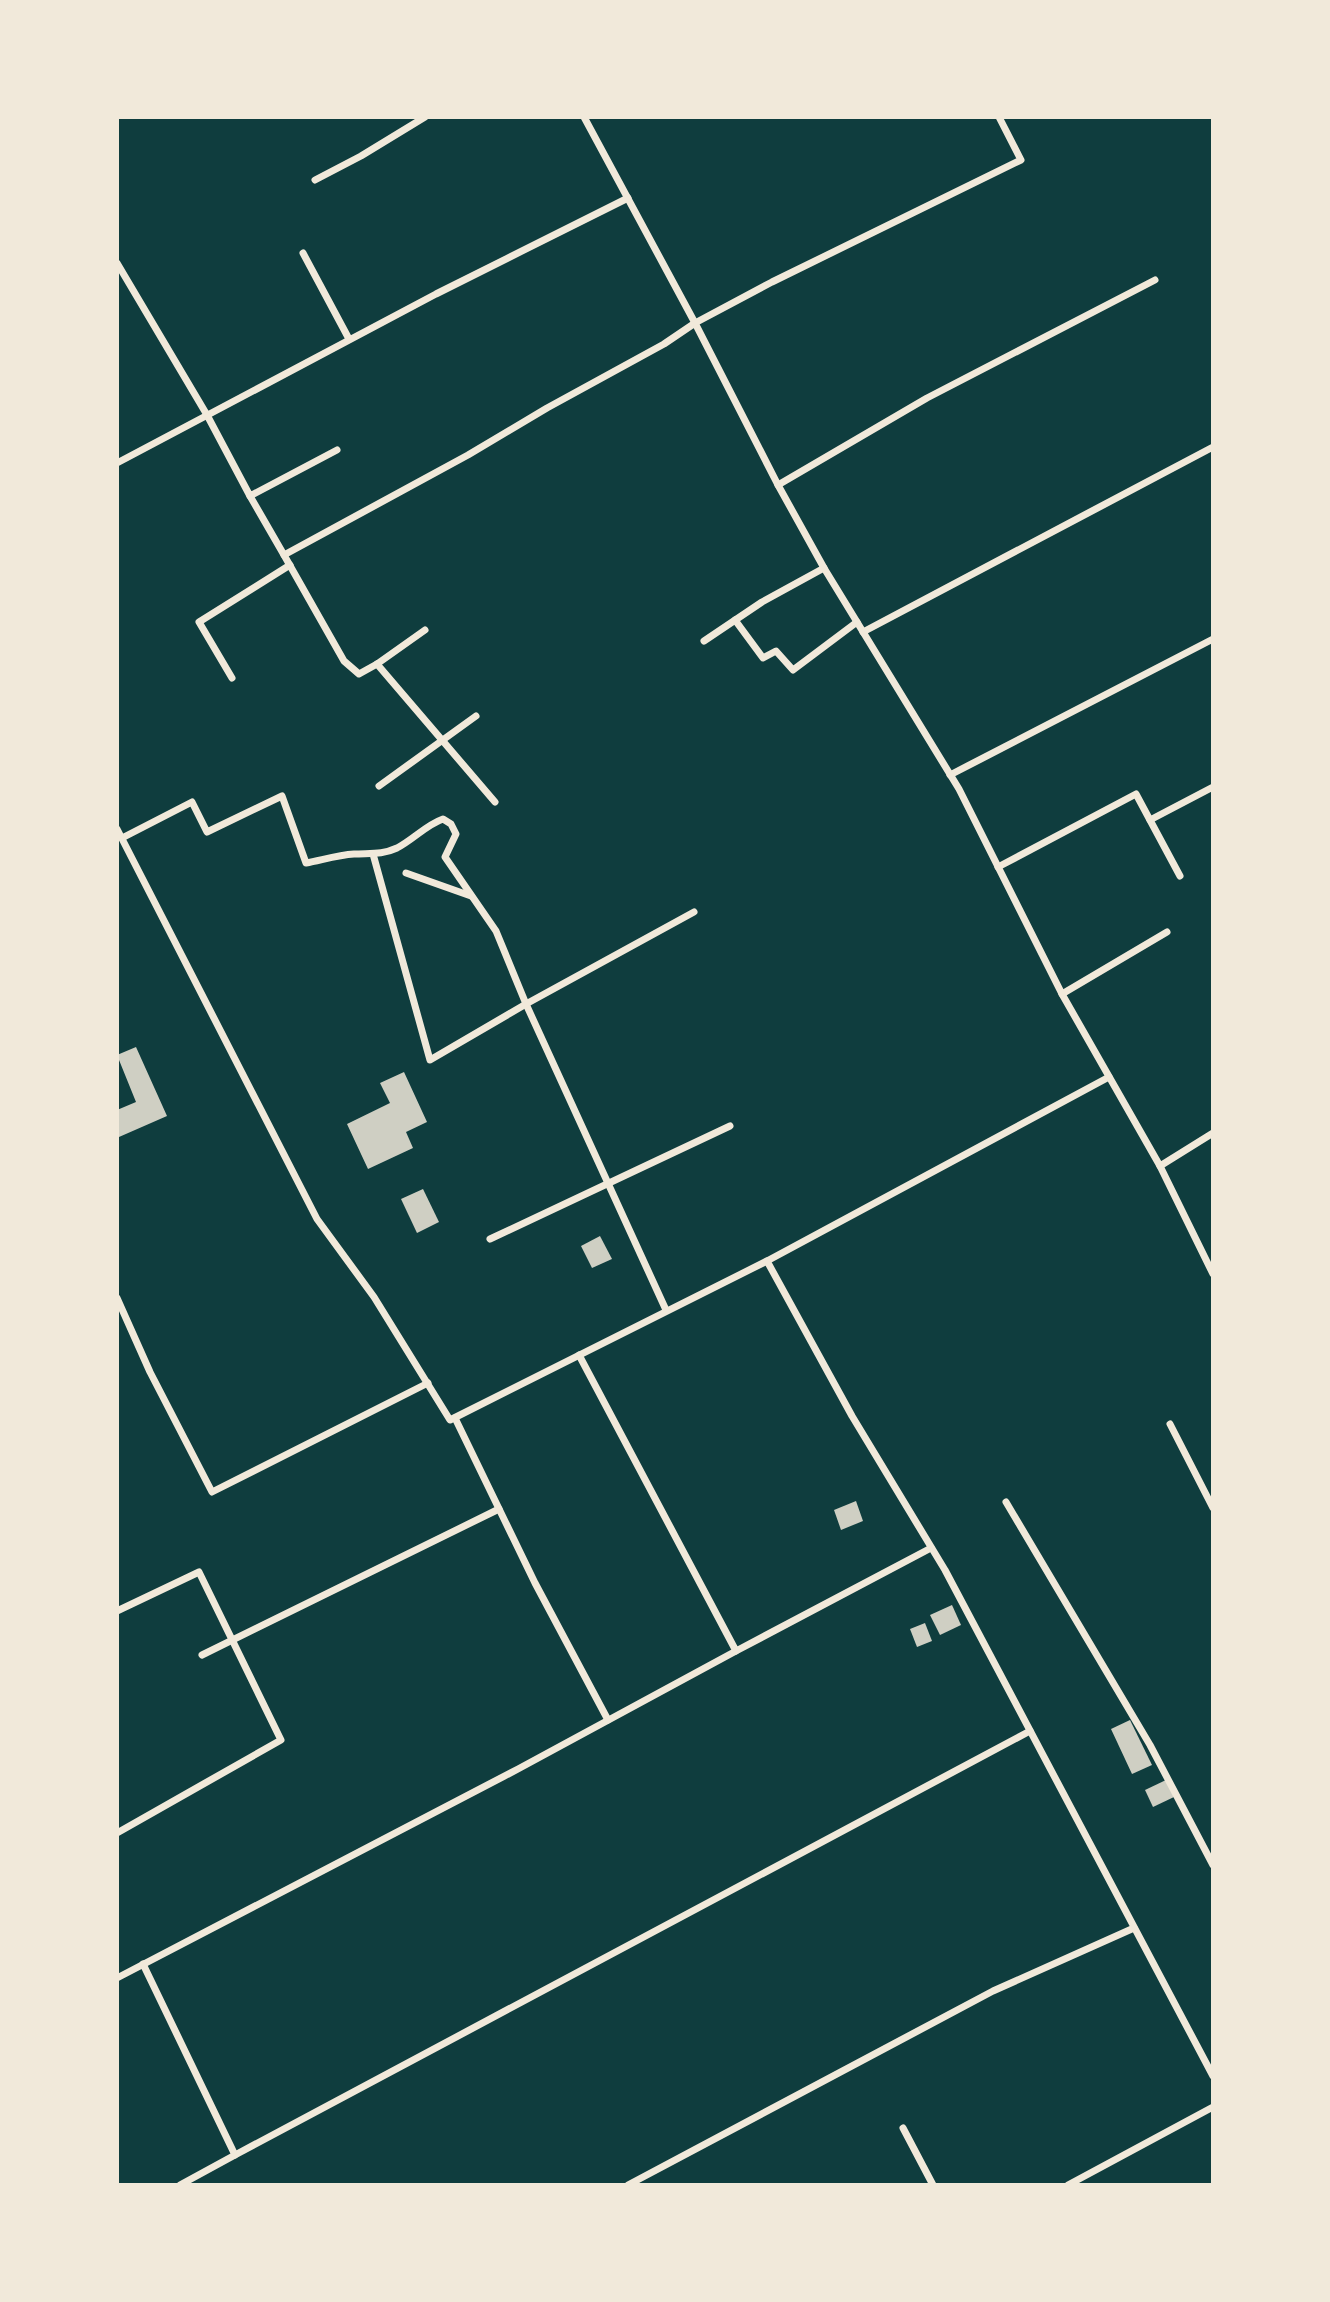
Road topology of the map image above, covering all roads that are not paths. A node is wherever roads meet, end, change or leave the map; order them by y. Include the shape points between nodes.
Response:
1 (425, 117) edge
2 (584, 117) edge
3 (999, 117) edge
4 (315, 180) dead end
5 (628, 198) junction
6 (303, 253) dead end
7 (117, 263) edge
8 (1156, 280) dead end
9 (695, 323) junction
10 (349, 339) junction
11 (207, 415) junction
12 (1213, 447) edge
13 (337, 450) dead end
14 (117, 463) edge
15 (778, 485) junction
16 (250, 496) junction
17 (284, 555) junction
18 (290, 565) junction
19 (824, 568) junction
20 (734, 620) junction
21 (857, 622) junction
22 (425, 630) dead end
23 (863, 632) junction
24 (1213, 639) edge
25 (704, 641) dead end
26 (377, 664) junction
27 (232, 678) dead end
28 (476, 716) dead end
29 (443, 741) junction
30 (950, 775) junction
31 (379, 786) dead end
32 (1213, 786) edge
33 (495, 802) dead end
34 (1150, 820) junction
35 (117, 829) edge
36 (122, 838) junction
37 (373, 854) junction
38 (998, 867) junction
39 (406, 873) dead end
40 (1180, 876) dead end
41 (472, 897) junction
42 (694, 912) dead end
43 (1167, 932) dead end
44 (1062, 994) junction
45 (526, 1004) junction
46 (1109, 1077) junction
47 (730, 1126) dead end
48 (1213, 1133) edge
49 (1160, 1166) junction
50 (608, 1184) junction
51 (490, 1239) dead end
52 (768, 1261) junction
53 (1213, 1274) edge
54 (117, 1298) edge
55 (666, 1310) junction
56 (579, 1355) junction
57 (428, 1383) junction
58 (454, 1418) junction
59 (1170, 1424) dead end
60 (1006, 1502) dead end
61 (1213, 1508) edge
62 (499, 1509) junction
63 (931, 1548) junction
64 (117, 1611) edge
65 (231, 1641) junction
66 (736, 1651) junction
67 (202, 1655) dead end
68 (608, 1720) junction
69 (1030, 1731) junction
70 (117, 1833) edge
71 (1213, 1864) edge
72 (1134, 1928) junction
73 (143, 1964) junction
74 (117, 1978) edge
75 (1213, 2076) edge
76 (1213, 2107) edge
77 (903, 2128) dead end
78 (235, 2155) junction
79 (180, 2185) edge
80 (628, 2185) edge
81 (933, 2185) edge
82 (1068, 2185) edge

1 - 4 street
2 - 5 street
3 - 9 street via 1021,160
5 - 9 street
5 - 10 street
6 - 10 street
7 - 11 street
8 - 15 street via 927,398
9 - 15 street
9 - 17 street
10 - 11 street
11 - 14 street
11 - 16 street
12 - 23 street
13 - 16 street
15 - 19 street
16 - 17 street
17 - 18 street
18 - 26 street via 344,662 359,674
18 - 27 street via 198,622
19 - 20 street
19 - 21 street
20 - 21 street via 763,658 776,651 793,670
20 - 25 street
21 - 23 street
22 - 26 street
23 - 30 street
24 - 30 street
26 - 29 street
28 - 29 street
29 - 31 street
29 - 33 street
30 - 38 street
32 - 34 street
34 - 38 street via 1136,794
34 - 40 street
35 - 36 street
36 - 37 street via 192,802 207,832 282,796 306,863
36 - 57 street via 317,1219
37 - 41 street via 398,847 443,819 456,834 445,857
37 - 45 street via 430,1060
38 - 44 street
39 - 41 street
41 - 45 street via 496,931
42 - 45 street
43 - 44 street
44 - 46 street
45 - 50 street
46 - 49 street
46 - 52 street
47 - 50 street
48 - 49 street
49 - 53 street
50 - 51 street
50 - 55 street
52 - 55 street
52 - 63 street via 852,1416
54 - 57 street via 212,1492
55 - 56 street
56 - 58 street
56 - 66 street
57 - 58 street via 450,1420
58 - 62 street
59 - 61 street
60 - 71 street via 1150,1745
62 - 65 street
62 - 68 street
63 - 66 street
63 - 69 street
64 - 65 street via 199,1572
65 - 67 street
65 - 70 street via 281,1740
66 - 68 street
68 - 73 street
69 - 72 street
69 - 78 street
72 - 75 street
72 - 80 street via 993,1991
73 - 74 street
73 - 78 street
76 - 82 street
77 - 81 street
78 - 79 street

